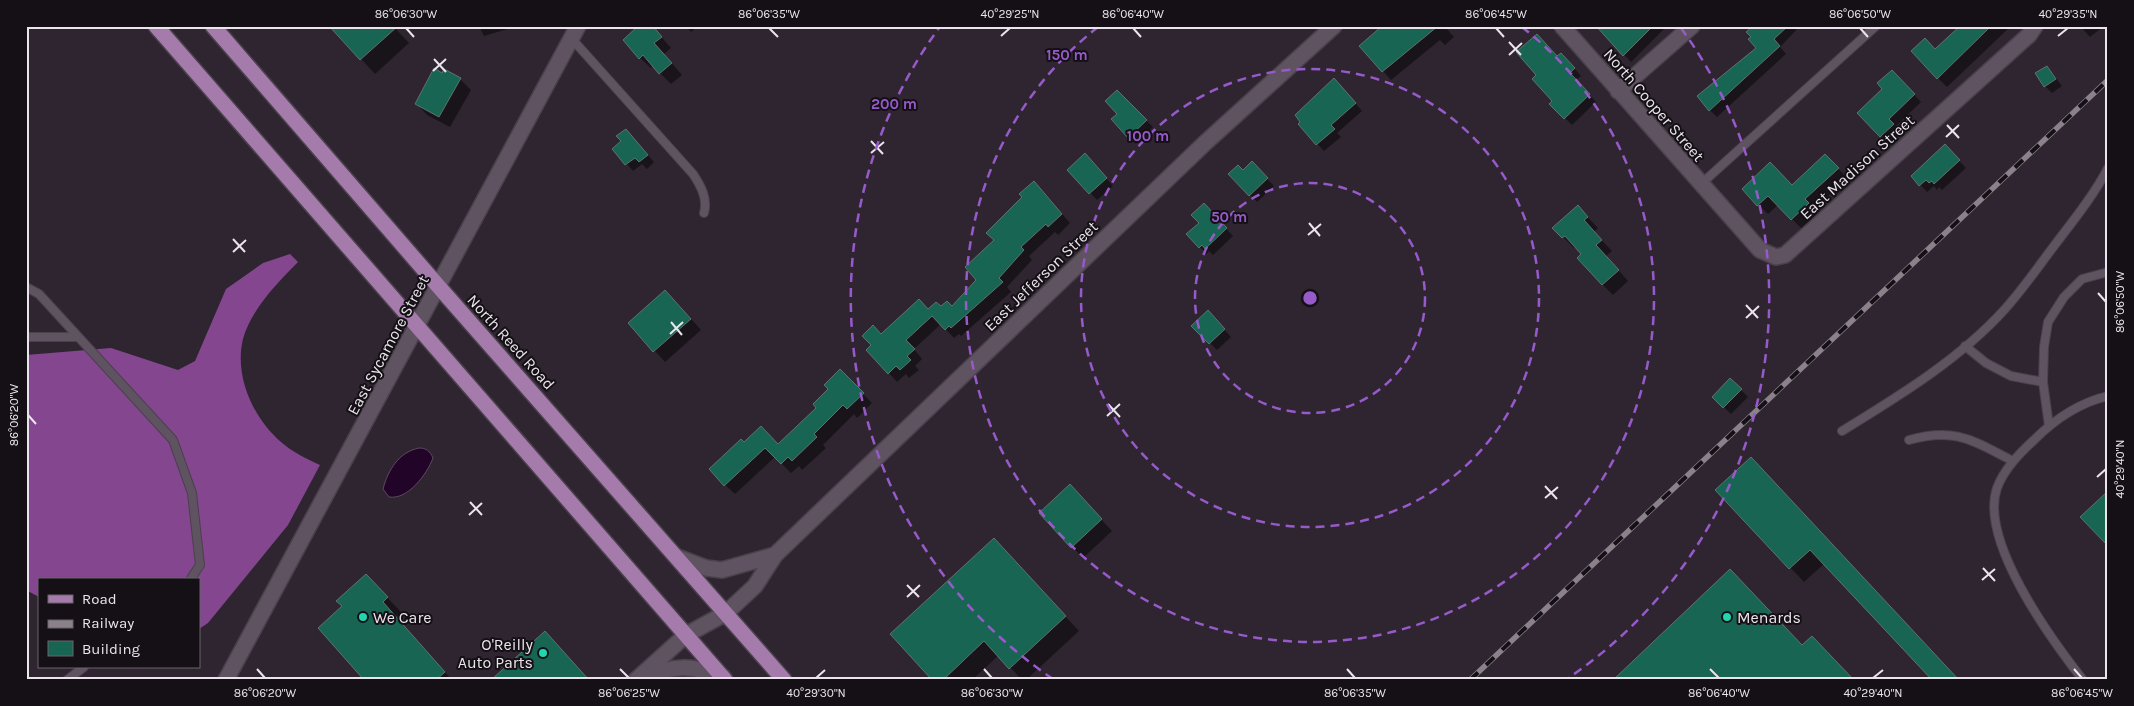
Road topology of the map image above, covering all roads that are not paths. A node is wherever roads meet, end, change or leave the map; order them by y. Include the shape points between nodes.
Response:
1 (156, 26) edge
2 (214, 26) edge
3 (1334, 26) edge
4 (1562, 26) edge
5 (1692, 26) edge
6 (1876, 26) edge
7 (2035, 26) edge
8 (575, 32) edge
9 (1618, 91) junction
10 (2108, 168) edge
11 (1701, 184) junction
12 (704, 213) dead end
13 (2108, 272) edge
14 (26, 287) edge
15 (439, 287) junction
16 (418, 326) junction
17 (26, 337) edge
18 (77, 337) junction
19 (1965, 346) junction
20 (2043, 382) junction
21 (2108, 396) edge
22 (2048, 426) junction
23 (1842, 431) dead end
24 (1909, 440) dead end
25 (2013, 461) junction
26 (775, 555) junction
27 (677, 557) junction
28 (191, 578) edge
29 (726, 613) junction
30 (686, 635) junction
31 (83, 668) edge
32 (724, 679) edge
33 (67, 680) edge
34 (226, 680) edge
35 (636, 680) edge
36 (640, 680) edge
37 (784, 680) edge
38 (2082, 680) edge

1 - 16 main road
2 - 15 main road, North Reed Road
3 - 26 street, East Jefferson Street via 1205,143
4 - 9 street, North Cooper Street
5 - 9 street
6 - 11 lane
7 - 11 street, East Madison Street via 2029,35 1785,255 1776,257 1760,250
8 - 12 lane via 693,174 706,203
8 - 15 street, East Sycamore Street
9 - 11 street, North Cooper Street
10 - 19 lane via 2069,227 2010,302
13 - 20 lane via 2082,279 2064,297 2048,322
14 - 18 lane via 39,294
15 - 16 street, East Sycamore Street
15 - 27 main road, North Reed Road
16 - 30 main road
16 - 34 street, East Sycamore Street
17 - 18 lane
18 - 28 lane via 173,440 192,493 200,565
19 - 20 lane via 1986,363 2012,376
19 - 23 lane via 1889,402
20 - 22 lane
21 - 22 lane via 2074,408
22 - 25 lane
24 - 25 lane via 1928,435 1954,435
25 - 38 lane via 1998,487 1994,512 2001,544 2016,578 2058,648
26 - 27 street, East Jefferson Street via 722,570 706,568
26 - 29 street, East Jefferson Street via 755,586
27 - 29 main road, North Reed Road
29 - 30 street, East Jefferson Street
29 - 37 main road, North Reed Road
30 - 32 main road
30 - 35 street, East Jefferson Street
31 - 33 lane
32 - 36 street via 690,667 661,671

